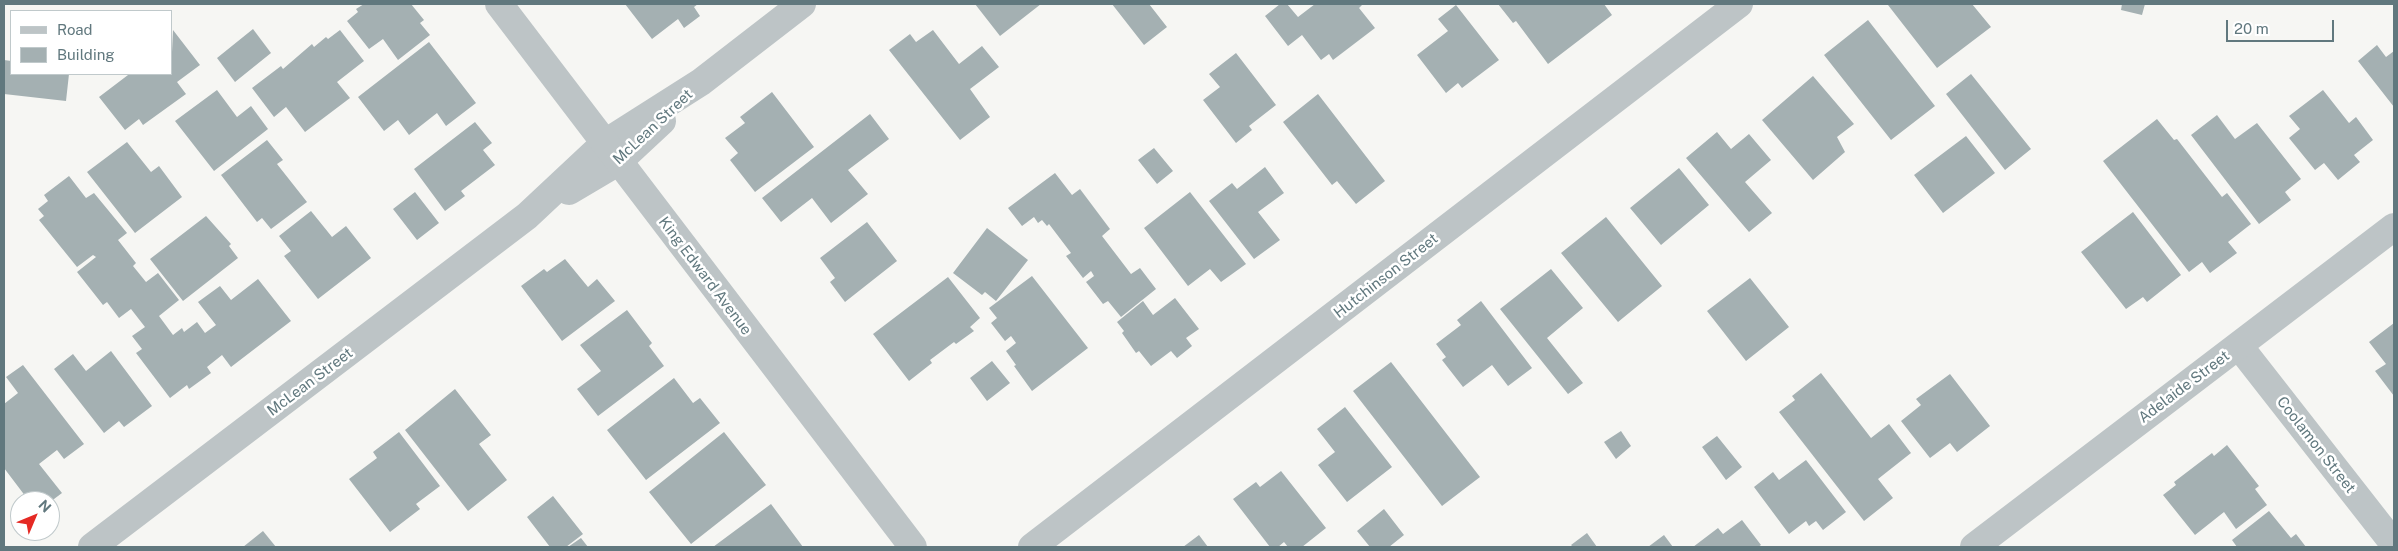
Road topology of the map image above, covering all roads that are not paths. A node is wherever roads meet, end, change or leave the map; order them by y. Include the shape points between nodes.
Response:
1 (499, 4) edge
2 (802, 4) edge
3 (1739, 4) edge
4 (611, 153) junction
5 (2394, 227) edge
6 (2239, 346) junction
7 (2394, 544) edge
8 (92, 547) edge
9 (913, 547) edge
10 (1032, 547) edge
11 (1974, 547) edge

1 - 4 street, King Edward Avenue
2 - 4 street, McLean Street
3 - 10 street, Hutchinson Street
4 - 8 street, McLean Street
4 - 9 street, King Edward Avenue
5 - 6 street, Adelaide Street
6 - 7 street, Coolamon Street
6 - 11 street, Adelaide Street

